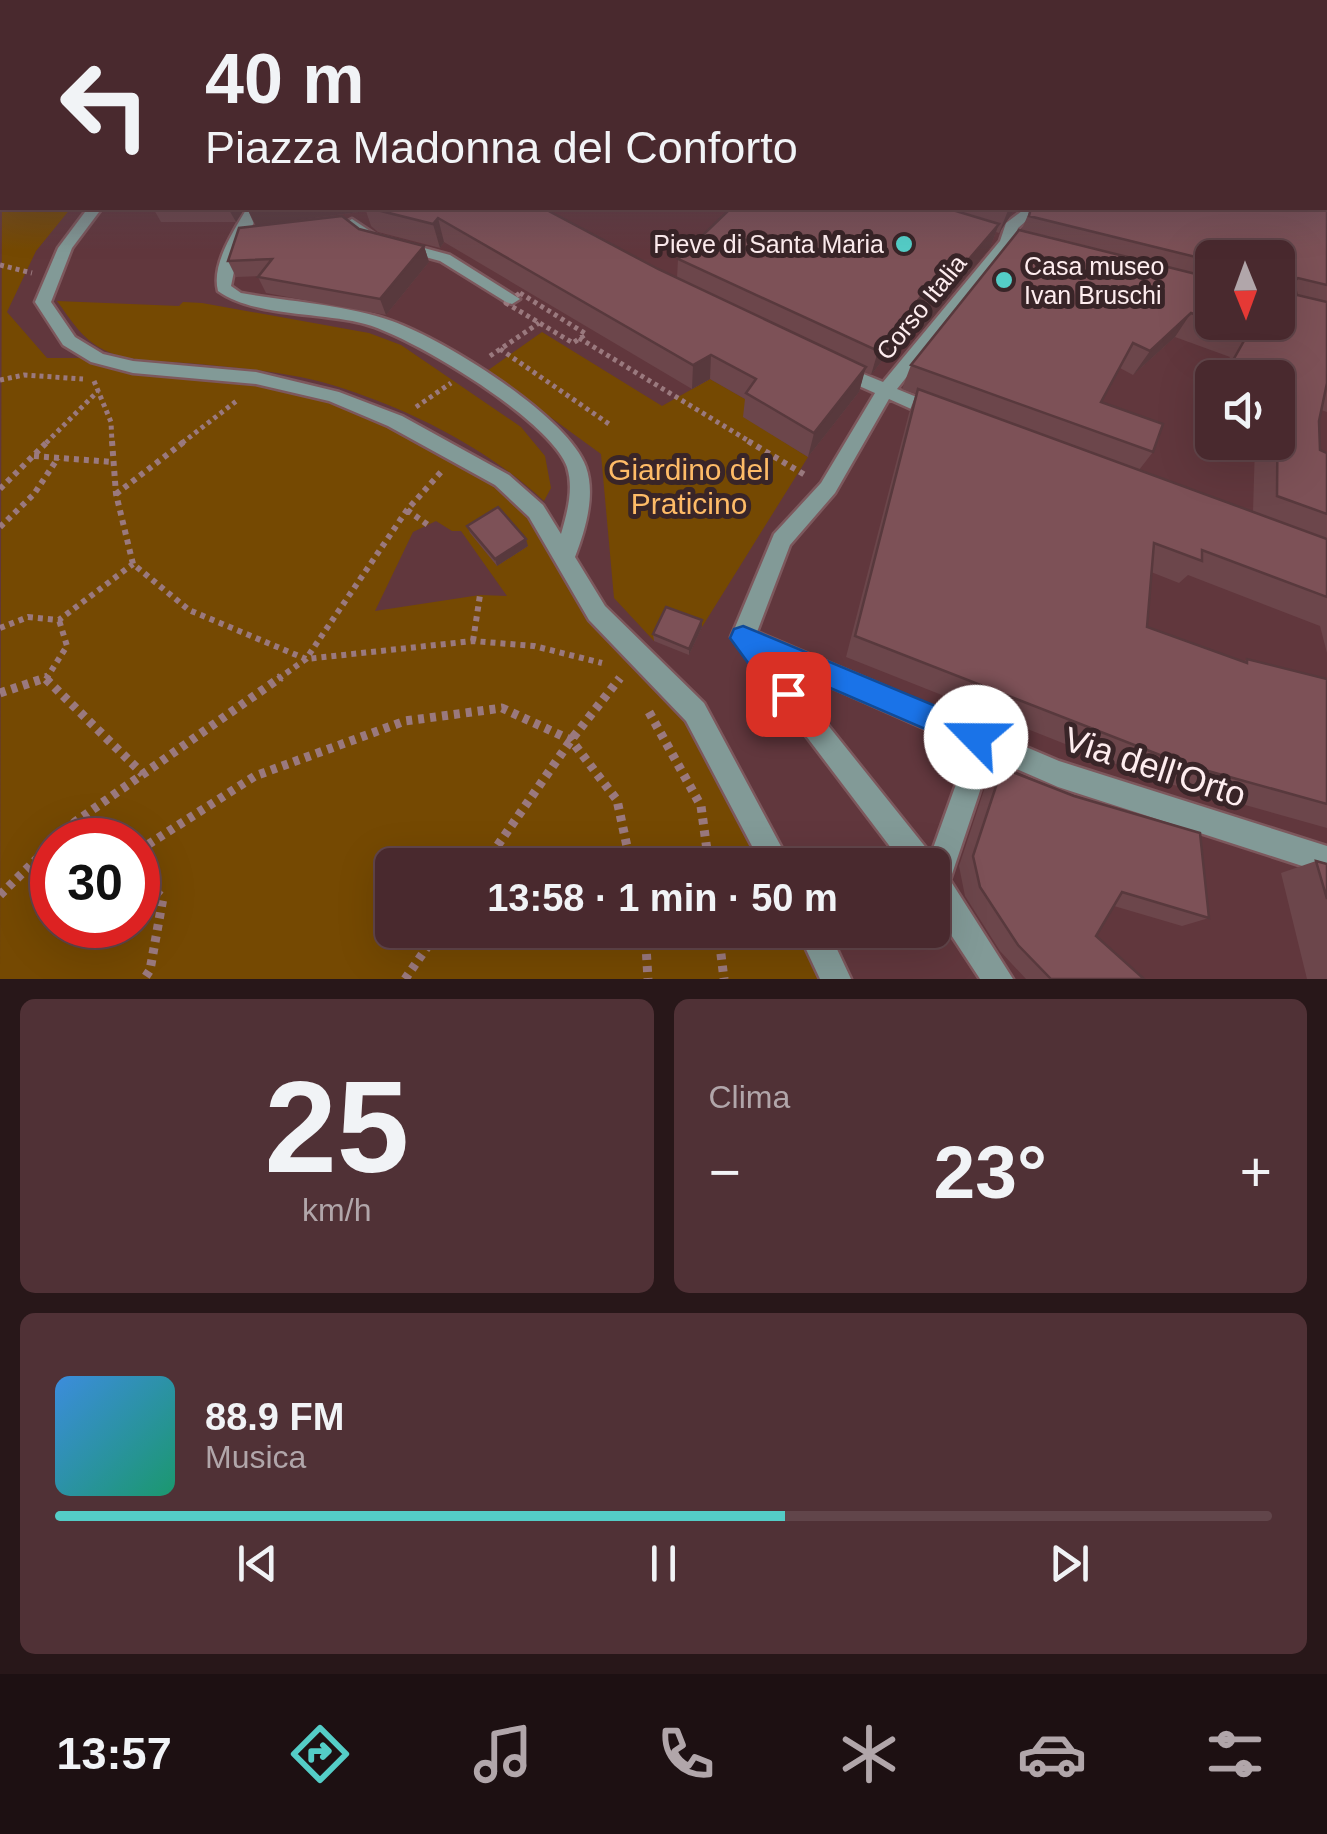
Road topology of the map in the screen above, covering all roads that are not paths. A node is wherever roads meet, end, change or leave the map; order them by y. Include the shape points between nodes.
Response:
1 (94, 210) edge
2 (254, 210) edge
3 (1031, 210) edge
4 (333, 226) edge
5 (512, 299) dead end
6 (816, 360) edge
7 (884, 393) junction
8 (956, 420) edge
9 (566, 554) junction
10 (743, 638) junction
11 (984, 741) junction
12 (768, 848) edge
13 (908, 848) edge
14 (941, 848) edge
15 (1327, 860) edge
16 (950, 906) edge
17 (821, 948) edge
18 (836, 979) edge
19 (998, 979) edge

1 - 9 street via 66,248 43,302 69,341 97,358 133,367 256,378 333,396 395,421 502,480 536,510
2 - 9 street via 223,288 236,297 385,324 474,368 554,432 576,462 581,500
3 - 7 street, Corso Italia via 1011,226 1007,242
4 - 5 street via 360,221 371,238 445,258
6 - 7 street
7 - 8 street
7 - 10 street, Corso Italia via 828,488 781,540
9 - 12 street via 597,613 695,712
10 - 11 street, Via dell'Orto
10 - 13 street
11 - 14 street
11 - 15 street, Via dell'Orto via 1058,774
16 - 19 street
17 - 18 street

